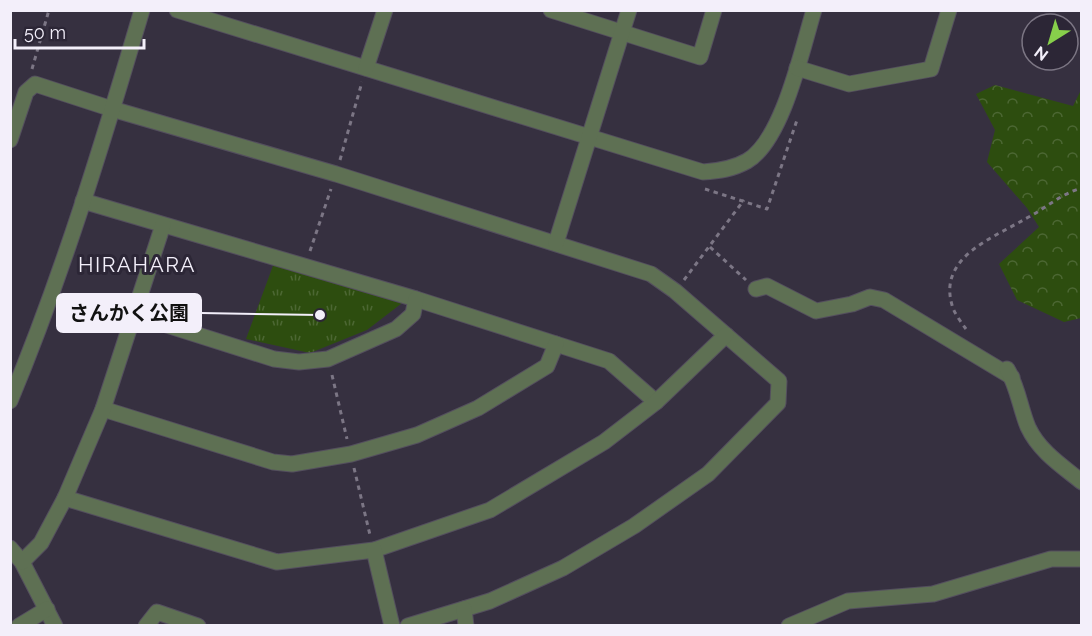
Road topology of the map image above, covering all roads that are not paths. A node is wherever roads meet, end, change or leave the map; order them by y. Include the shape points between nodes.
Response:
1 (142, 10) edge
2 (177, 10) edge
3 (385, 10) edge
4 (551, 10) edge
5 (629, 10) edge
6 (714, 10) edge
7 (814, 10) edge
8 (949, 10) edge
9 (622, 33) junction
10 (366, 68) junction
11 (797, 68) junction
12 (112, 109) junction
13 (589, 137) junction
14 (10, 140) edge
15 (82, 201) junction
16 (163, 225) junction
17 (556, 243) junction
18 (753, 286) road end
19 (416, 299) junction
20 (135, 315) junction
21 (726, 335) junction
22 (556, 344) junction
23 (1001, 358) dead end
24 (1012, 377) junction
25 (10, 401) edge
26 (656, 402) junction
27 (104, 409) junction
28 (1082, 482) edge
29 (65, 498) junction
30 (10, 548) edge
31 (374, 550) junction
32 (1082, 559) edge
33 (22, 562) junction
34 (47, 609) junction
35 (464, 609) junction
36 (18, 626) edge
37 (55, 626) edge
38 (146, 626) edge
39 (198, 626) edge
40 (392, 626) edge
41 (408, 626) edge
42 (466, 626) edge
43 (789, 626) edge

1 - 12 street
2 - 10 street
3 - 10 street
4 - 9 street
5 - 9 street
6 - 9 street via 700,57
7 - 11 street
8 - 11 street via 931,69 849,84
9 - 13 street
10 - 13 street
11 - 13 street via 781,117 768,139 749,160 725,171 703,172
12 - 14 street via 35,84 26,92
12 - 15 street
12 - 17 street
13 - 17 street
15 - 16 street
15 - 25 street via 49,302
16 - 19 street
16 - 20 street
17 - 21 street via 651,274
18 - 24 street via 767,286 816,311 870,297 884,300
19 - 20 street via 413,314 396,329 328,359 299,362 274,359
19 - 22 street
20 - 27 street
21 - 26 street
21 - 35 street via 779,381 778,403 708,474 634,526 563,568
22 - 26 street via 609,361
22 - 27 street via 547,366 478,408 417,435 351,454 292,464 273,462
23 - 24 street
24 - 28 street via 1029,429 1046,453
26 - 31 street via 604,442 490,510
27 - 29 street
29 - 31 street via 277,562
29 - 33 street via 41,543
30 - 33 street
31 - 40 street
32 - 43 street via 1051,559 933,594 848,601
33 - 34 street
34 - 36 street
34 - 37 street
35 - 41 street
35 - 42 street
38 - 39 street via 157,612

